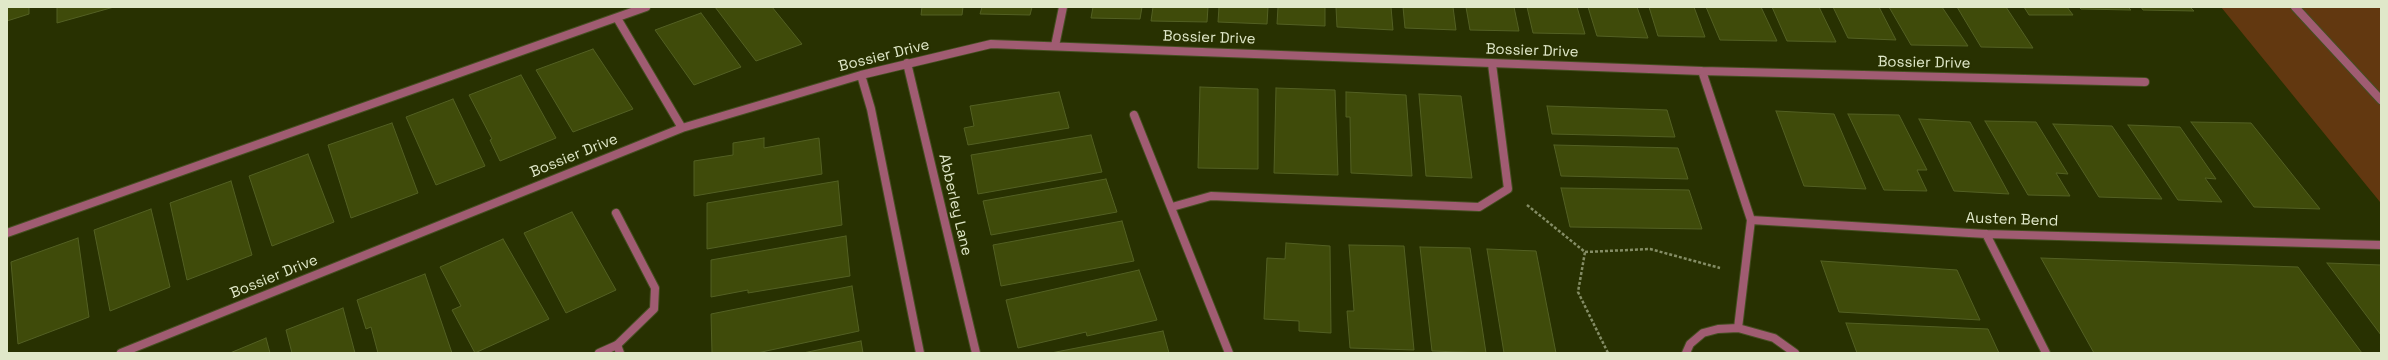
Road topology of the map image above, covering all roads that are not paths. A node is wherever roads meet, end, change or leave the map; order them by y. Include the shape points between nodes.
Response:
1 (646, 7) edge
2 (1063, 7) edge
3 (2295, 7) edge
4 (617, 18) junction
5 (1055, 46) junction
6 (907, 63) junction
7 (1492, 64) junction
8 (1702, 71) junction
9 (861, 75) junction
10 (2145, 82) dead end
11 (2381, 100) edge
12 (1134, 115) dead end
13 (682, 128) junction
14 (1172, 207) junction
15 (616, 213) dead end
16 (1751, 220) junction
17 (7, 232) edge
18 (1986, 234) junction
19 (2381, 245) edge
20 (1738, 328) junction
21 (619, 349) edge
22 (121, 353) edge
23 (599, 353) edge
24 (920, 353) edge
25 (976, 353) edge
26 (1229, 353) edge
27 (1686, 353) edge
28 (1795, 353) edge
29 (2046, 353) edge

1 - 4 street
2 - 5 street
3 - 11 street
4 - 13 street
4 - 17 street
5 - 6 street, Bossier Drive via 991,44
5 - 7 street, Bossier Drive
6 - 9 street, Bossier Drive
6 - 25 street, Abberley Lane
7 - 8 street, Bossier Drive
7 - 14 street via 1508,189 1479,207 1211,196
8 - 10 street, Bossier Drive
8 - 16 street
9 - 13 street, Bossier Drive
9 - 24 street via 871,109
12 - 14 street
13 - 22 street, Bossier Drive
14 - 26 street
15 - 21 street via 655,288 654,309
16 - 18 street, Austen Bend
16 - 20 street
18 - 19 street, Austen Bend
18 - 29 street
20 - 27 street via 1703,333 1690,344
20 - 28 street via 1774,338
21 - 23 street

